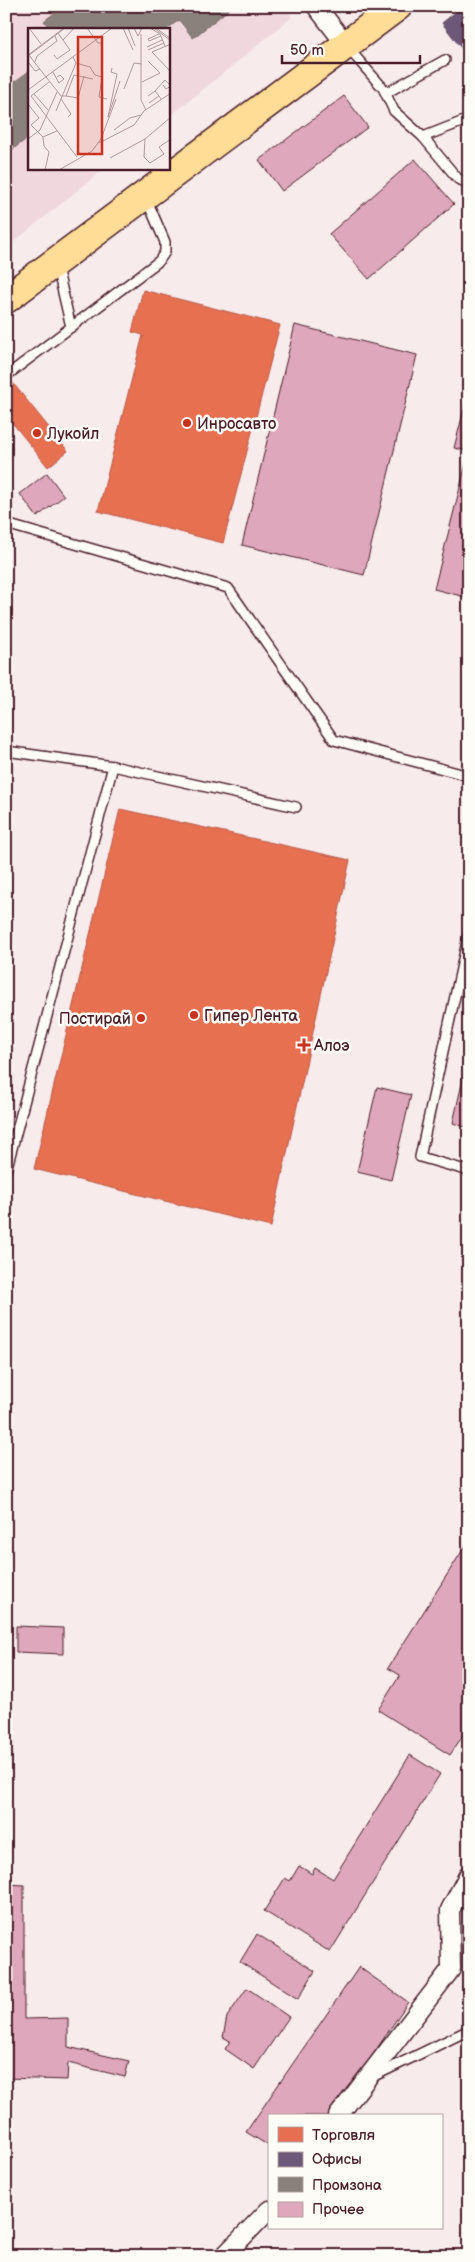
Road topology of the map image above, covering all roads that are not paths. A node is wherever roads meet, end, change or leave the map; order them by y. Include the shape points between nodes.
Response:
1 (316, 6) edge
2 (398, 6) edge
3 (347, 46) junction
4 (445, 60) dead end
5 (386, 93) junction
6 (469, 119) edge
7 (423, 137) junction
8 (469, 183) edge
9 (145, 196) junction
10 (56, 262) junction
11 (6, 299) edge
12 (71, 327) junction
13 (6, 376) edge
14 (6, 524) edge
15 (6, 751) edge
16 (113, 766) junction
17 (469, 776) edge
18 (296, 807) dead end
19 (469, 932) edge
20 (6, 1171) edge
21 (469, 1171) edge
22 (469, 1874) edge
23 (469, 2030) edge
24 (362, 2082) junction
25 (339, 2114) edge
26 (268, 2211) edge
27 (224, 2256) edge

1 - 3 street
2 - 3 main road
3 - 5 lane
3 - 9 main road
4 - 5 lane
5 - 7 lane via 394,111
6 - 7 lane
7 - 8 lane via 458,179
9 - 10 main road
9 - 12 lane via 165,242 165,252 159,261
10 - 11 main road
10 - 12 lane
12 - 13 lane
14 - 17 lane via 228,588 334,740
15 - 16 lane
16 - 18 lane
16 - 20 lane
19 - 21 lane via 420,1157
22 - 24 street via 450,1910 451,1969
23 - 24 lane
24 - 25 street
26 - 27 street

